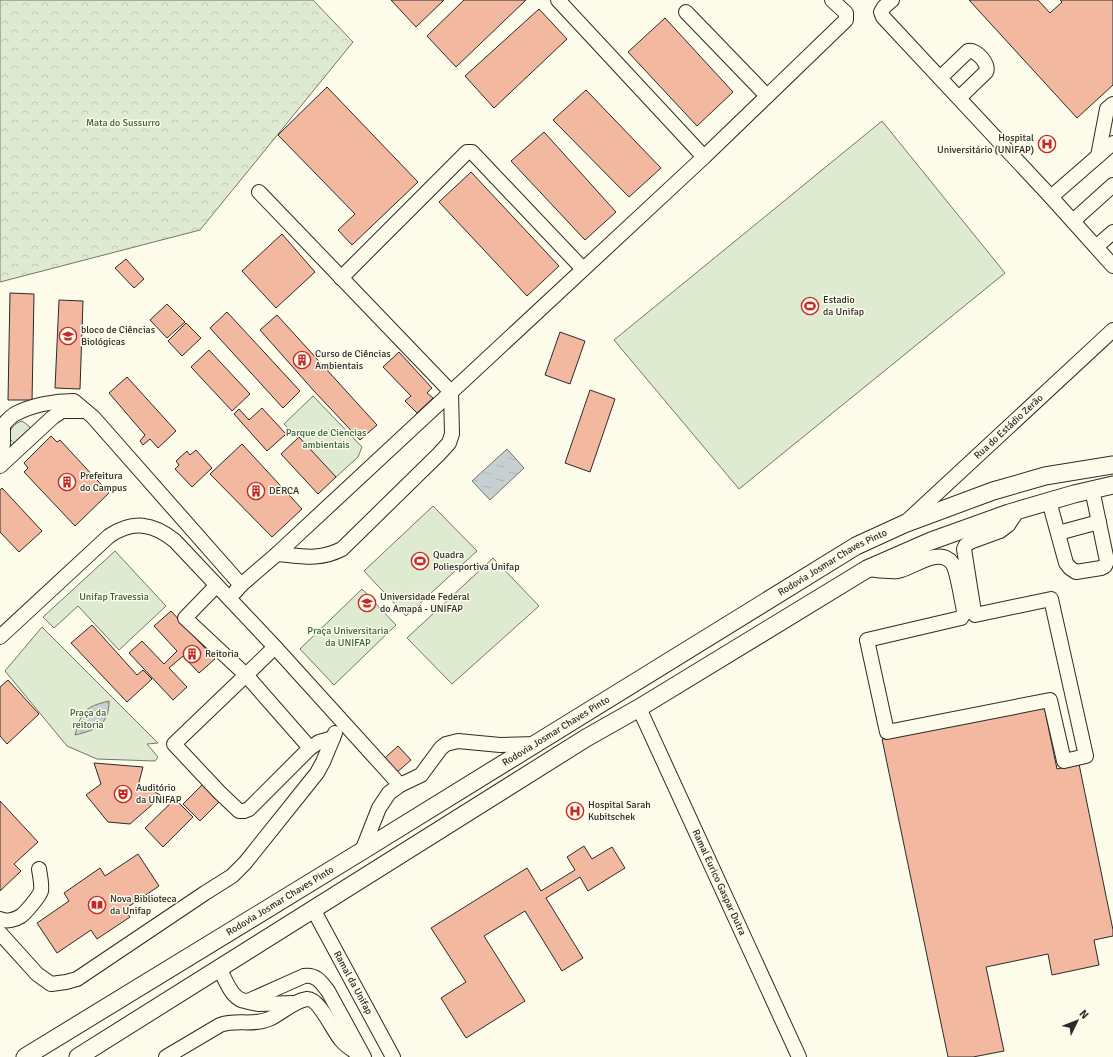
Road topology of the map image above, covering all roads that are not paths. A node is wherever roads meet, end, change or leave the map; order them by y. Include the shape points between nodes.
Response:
1 (558, 0) edge
2 (832, 0) edge
3 (892, 0) edge
4 (686, 12) dead end
5 (940, 78) junction
6 (767, 96) junction
7 (959, 98) junction
8 (1113, 104) edge
9 (1113, 143) edge
10 (1098, 156) junction
11 (704, 157) junction
12 (1113, 185) edge
13 (259, 192) dead end
14 (1051, 197) junction
15 (1073, 221) junction
16 (1113, 232) edge
17 (1096, 247) junction
18 (1113, 266) edge
19 (583, 269) junction
20 (341, 278) junction
21 (1113, 330) edge
22 (451, 392) junction
23 (86, 411) junction
24 (0, 456) edge
25 (1113, 465) edge
26 (0, 466) edge
27 (1113, 485) edge
28 (1092, 490) junction
29 (1048, 501) junction
30 (1018, 510) junction
31 (1099, 522) junction
32 (904, 524) junction
33 (1058, 533) junction
34 (277, 554) junction
35 (867, 569) junction
36 (216, 586) junction
37 (241, 586) junction
38 (229, 598) junction
39 (0, 637) edge
40 (275, 647) junction
41 (246, 675) junction
42 (639, 708) junction
43 (342, 721) junction
44 (333, 738) junction
45 (536, 744) junction
46 (310, 748) junction
47 (400, 785) junction
48 (362, 851) junction
49 (39, 869) dead end
50 (313, 909) junction
51 (0, 919) edge
52 (0, 933) edge
53 (219, 968) junction
54 (248, 1002) junction
55 (297, 1003) junction
56 (94, 1052) edge
57 (25, 1057) edge
58 (78, 1057) edge
59 (166, 1057) edge
60 (364, 1057) edge
61 (393, 1057) edge
62 (799, 1057) edge

1 - 11 street
2 - 6 street via 846,13 846,20
3 - 5 street via 881,12 883,17
4 - 6 street
5 - 7 street
5 - 7 street via 968,51 974,51 987,64 986,72
6 - 11 street
7 - 14 street
8 - 10 street via 1107,109
9 - 10 street
10 - 14 street
11 - 19 street
12 - 15 street
13 - 20 street
14 - 15 street
15 - 17 street
16 - 17 street
17 - 18 street
19 - 20 street via 472,152 468,152
19 - 22 street
20 - 22 street
21 - 32 street, Rua do Estádio Zerão
22 - 34 street
22 - 34 street via 452,434 449,442 342,549 316,558
23 - 24 street via 74,401 64,401 30,408 13,415 3,425
23 - 26 street via 62,411
23 - 37 street
25 - 32 main road, Rodovia Josmar Chaves Pinto via 1045,476 993,491
27 - 28 main road
28 - 29 main road
28 - 31 street
29 - 30 main road
29 - 33 street
30 - 35 main road via 931,541
30 - 35 street via 1008,525 1000,531 966,545 964,550 974,612 976,615 1051,599 1086,756 1064,761 1050,700 887,732 868,640 960,618 964,611 954,566 948,559 935,557 896,571
31 - 33 street
31 - 33 street via 1107,561 1101,568 1076,572 1070,568 1066,563
32 - 45 main road, Rodovia Josmar Chaves Pinto via 856,546
34 - 37 street
35 - 42 main road
36 - 38 street
36 - 39 street via 165,533 153,527 127,527 109,536
36 - 41 street via 186,618
37 - 38 street
38 - 40 street
40 - 41 street
40 - 43 street
41 - 46 street
41 - 46 street via 174,744 239,811 249,809
42 - 50 main road via 586,738
42 - 62 street, Ramal Eurico Gaspar Dutra
43 - 44 street
43 - 47 street
44 - 46 street
44 - 52 street via 318,773 232,876 77,979 51,984 37,974
45 - 47 street via 500,745 458,741 446,744 421,776
45 - 48 main road, Rodovia Josmar Chaves Pinto
47 - 48 street via 389,793 379,808
48 - 57 main road, Rodovia Josmar Chaves Pinto
49 - 51 street via 42,886 36,900 20,916 5,921
50 - 53 main road
50 - 61 street, Ramal da Unifap
53 - 54 street via 233,995 242,1002
53 - 56 main road
54 - 55 street
54 - 60 street via 304,976 315,977 328,991
55 - 59 street via 268,1019 254,1023 228,1022 220,1025
55 - 60 street via 312,1000 342,1042
56 - 58 main road

